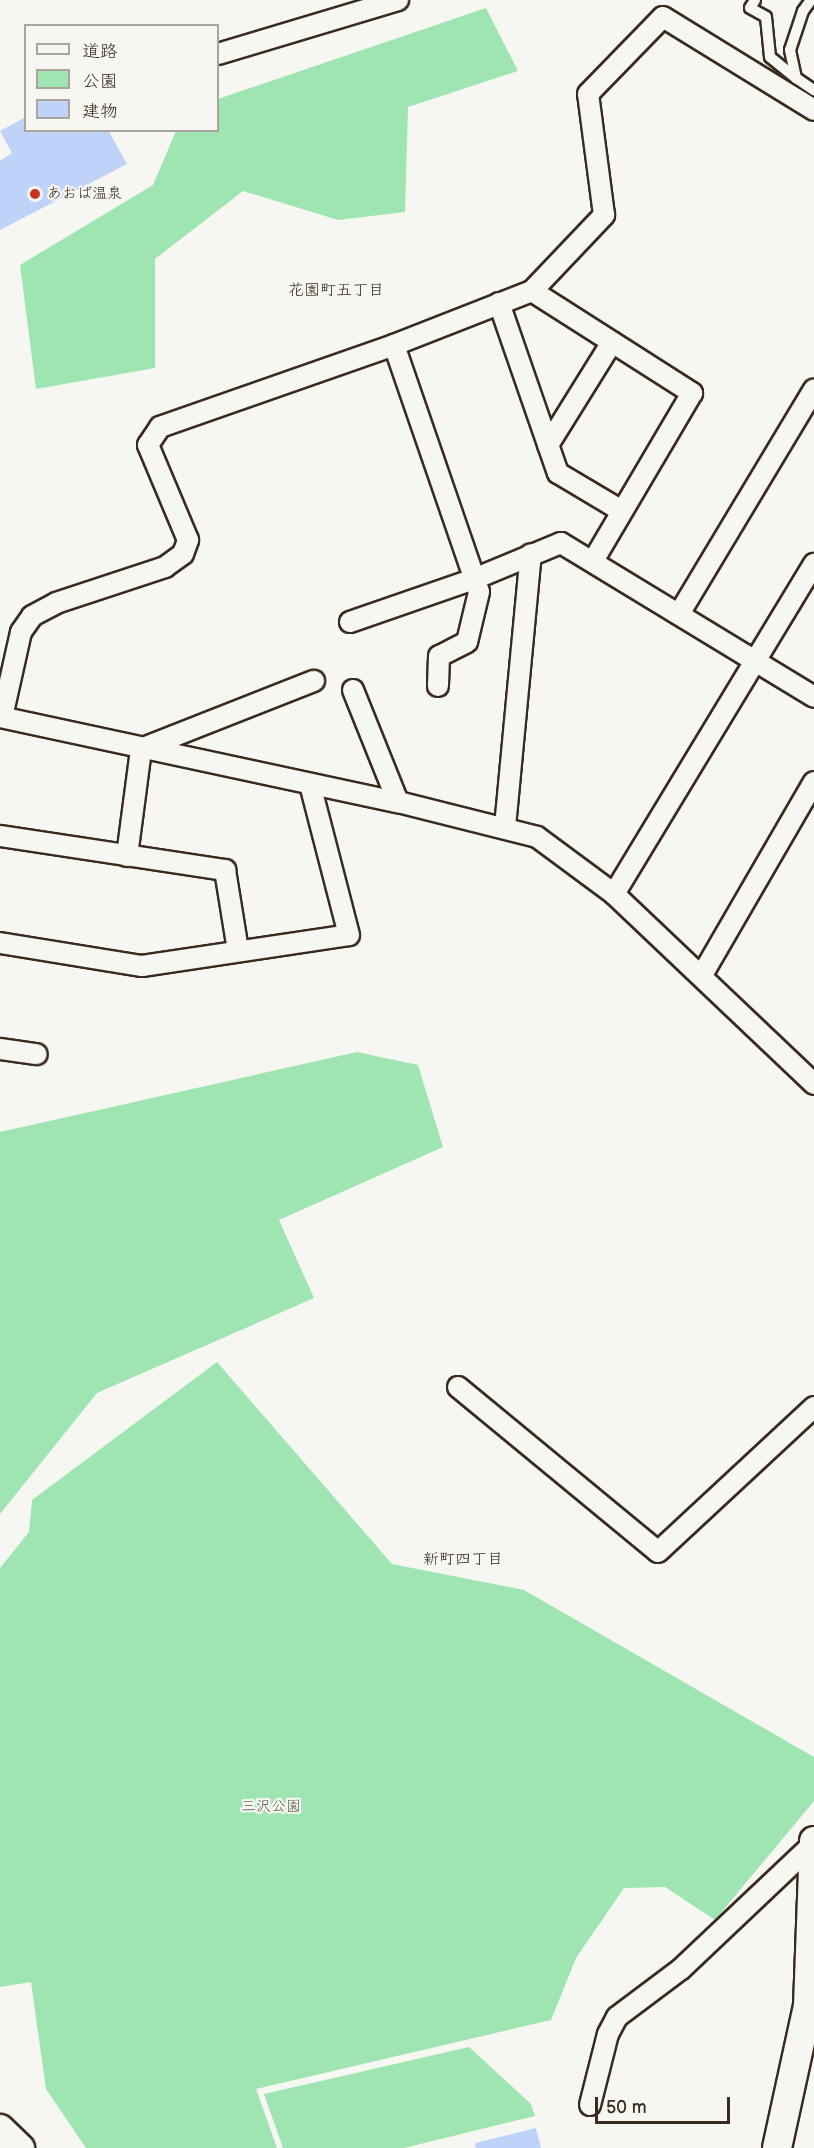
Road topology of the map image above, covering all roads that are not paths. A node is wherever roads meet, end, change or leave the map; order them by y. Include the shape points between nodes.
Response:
1 (398, 0) edge
2 (755, 0) edge
3 (811, 0) edge
4 (803, 11) junction
5 (814, 16) edge
6 (219, 54) edge
7 (796, 78) junction
8 (814, 90) edge
9 (814, 110) edge
10 (532, 291) junction
11 (500, 303) junction
12 (612, 342) junction
13 (394, 345) junction
14 (814, 389) edge
15 (548, 445) junction
16 (622, 511) junction
17 (531, 554) junction
18 (593, 561) junction
19 (814, 564) edge
20 (474, 579) junction
21 (679, 614) junction
22 (350, 622) dead end
23 (754, 660) junction
24 (314, 681) dead end
25 (438, 686) dead end
26 (353, 690) dead end
27 (814, 697) edge
28 (1, 717) edge
29 (141, 749) junction
30 (814, 782) edge
31 (310, 784) junction
32 (398, 802) junction
33 (505, 827) junction
34 (0, 836) edge
35 (127, 856) junction
36 (614, 894) junction
37 (0, 943) edge
38 (238, 950) junction
39 (702, 975) junction
40 (0, 1049) edge
41 (37, 1054) dead end
42 (814, 1084) edge
43 (458, 1387) dead end
44 (814, 1407) edge
45 (813, 1843) edge
46 (590, 2105) dead end
47 (0, 2128) edge
48 (20, 2148) edge
49 (777, 2148) edge

1 - 6 street
2 - 7 lane via 750,8 766,17 770,57
3 - 4 lane
4 - 5 lane
4 - 7 lane via 790,50
7 - 8 lane
9 - 10 street via 663,18 588,94 604,215
10 - 11 street
10 - 12 street
11 - 13 street
11 - 15 street
12 - 15 street
12 - 16 street via 692,393
13 - 20 street
13 - 28 street via 160,427 148,445 188,540 183,554 165,567 56,603 32,616 21,632
14 - 21 street
15 - 16 street via 558,473
16 - 18 street
17 - 18 street via 561,543
17 - 20 street
17 - 33 street
18 - 21 street
19 - 23 street
20 - 22 street
20 - 25 street via 479,592 466,642 439,656
21 - 23 street
23 - 27 street
23 - 36 street
24 - 29 street
26 - 32 street
28 - 29 street
29 - 31 street
29 - 35 street
30 - 39 street
31 - 32 street
31 - 38 street via 349,936
32 - 33 street
33 - 36 street via 537,837
34 - 35 street
35 - 38 street via 225,870
36 - 39 street
37 - 38 street via 142,966
39 - 42 street
40 - 41 street
43 - 44 street via 658,1552
45 - 46 street via 681,1969 616,2018 608,2034
45 - 49 street via 813,1955 808,2006
47 - 48 street

